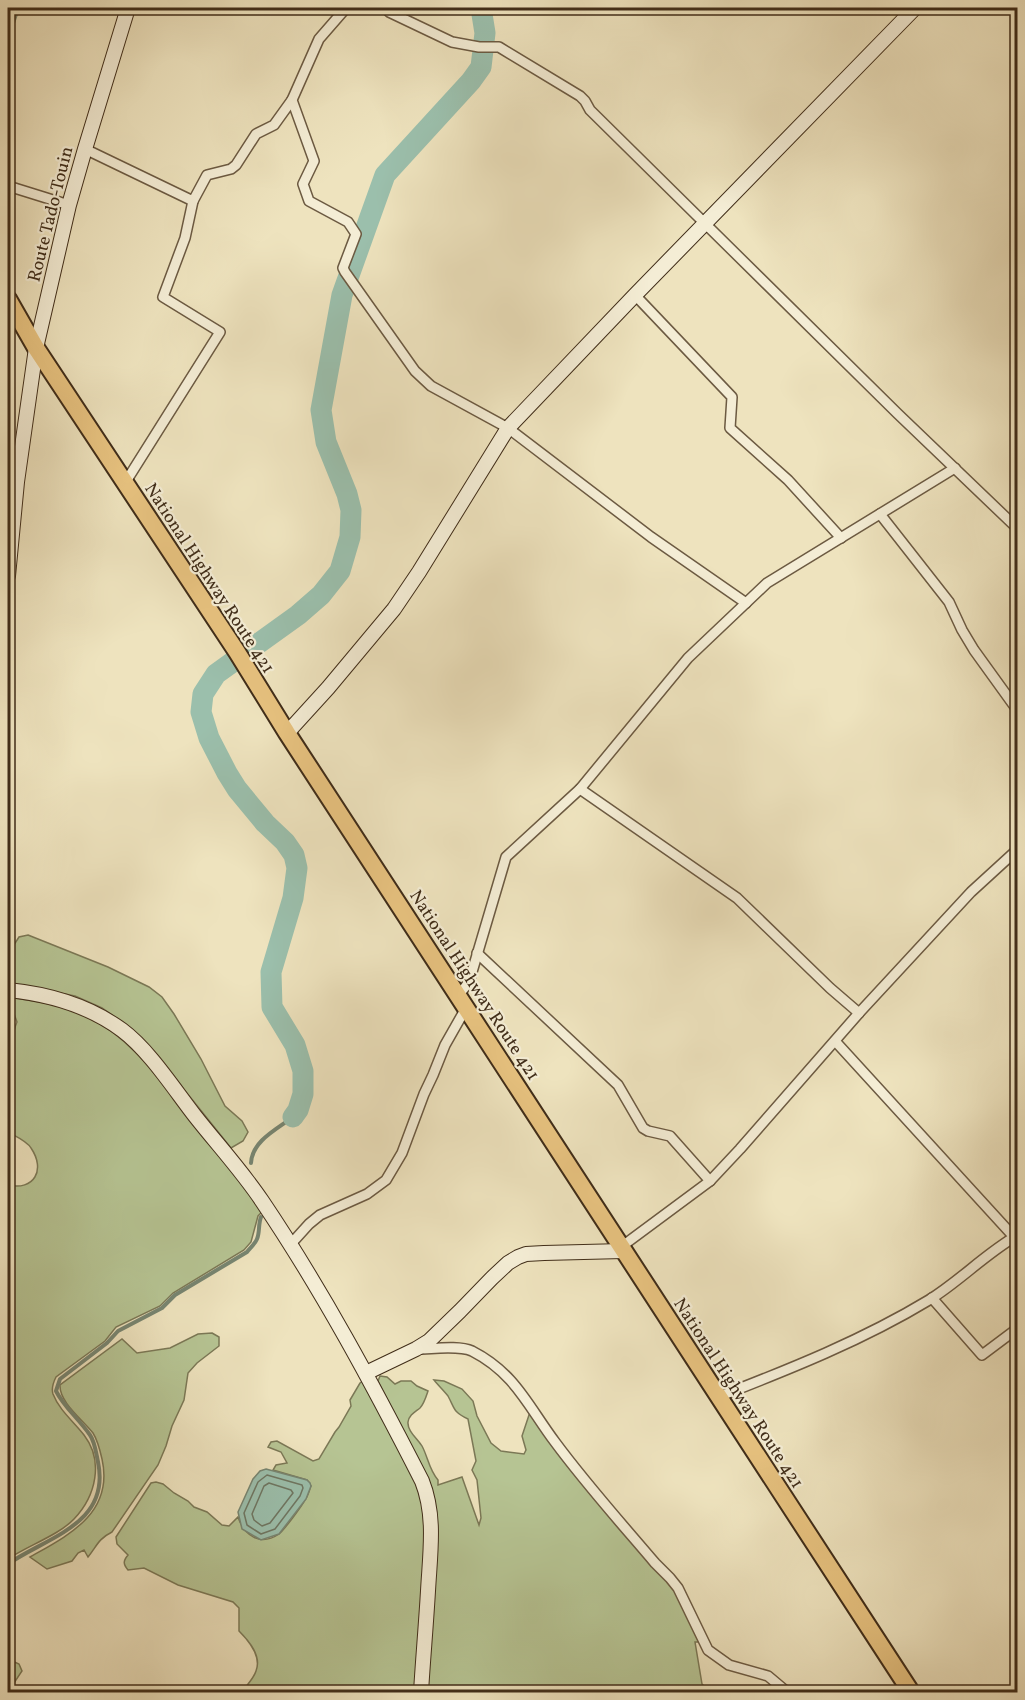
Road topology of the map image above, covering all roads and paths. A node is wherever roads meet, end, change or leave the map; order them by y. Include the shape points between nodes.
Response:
1 (128, 8) edge
2 (346, 8) edge
3 (386, 8) edge
4 (915, 8) edge
5 (292, 100) junction
6 (85, 149) junction
7 (8, 186) edge
8 (193, 201) junction
9 (69, 205) junction
10 (705, 224) junction
11 (635, 295) junction
12 (8, 299) edge
13 (36, 348) junction
14 (508, 428) junction
15 (955, 468) junction
16 (125, 483) junction
17 (880, 514) junction
18 (1017, 529) edge
19 (841, 538) junction
20 (8, 576) edge
21 (746, 603) junction
22 (1017, 711) edge
23 (287, 733) junction
24 (580, 789) junction
25 (1017, 849) edge
26 (477, 953) junction
27 (8, 990) edge
28 (462, 1002) junction
29 (859, 1013) junction
30 (835, 1041) junction
31 (710, 1181) junction
32 (1016, 1237) edge
33 (290, 1245) junction
34 (622, 1249) junction
35 (932, 1298) junction
36 (1017, 1328) edge
37 (416, 1349) junction
38 (366, 1373) junction
39 (718, 1397) junction
40 (421, 1692) edge
41 (787, 1692) edge
42 (910, 1692) edge

1 - 6 street, Route Tado-Touin
2 - 5 street via 319,39
3 - 10 street via 452,42 499,47 580,96
4 - 10 street
5 - 8 street via 274,125 256,134 236,165 207,175
5 - 14 street via 314,160 303,184 309,201 348,222 356,234 343,268 345,272 415,371 431,386
6 - 8 street
6 - 9 street, Route Tado-Touin
7 - 9 street
8 - 16 street via 185,238 163,297 220,332
9 - 13 street, Route Tado-Touin
10 - 11 street
10 - 15 street
11 - 14 street
11 - 19 street via 732,397 730,428 788,480
12 - 13 highway, National Highway Route 421
13 - 16 highway, National Highway Route 421
13 - 20 street, Route Tado-Touin
14 - 21 street via 651,537
14 - 23 street via 394,609
15 - 17 street
15 - 18 street
16 - 23 highway, National Highway Route 421
17 - 19 street
17 - 22 street via 949,602 974,650
19 - 21 street via 766,583
21 - 24 street via 688,658
23 - 28 highway, National Highway Route 421
24 - 26 street via 506,857
24 - 29 street via 737,898
25 - 29 street via 971,892
26 - 28 street
26 - 31 street via 618,1085 643,1128 670,1136
27 - 33 street via 62,1000 122,1030 146,1053 261,1199
28 - 33 street via 402,1153 386,1180 367,1194 320,1215
28 - 34 highway, National Highway Route 421
29 - 30 street
30 - 31 street
30 - 32 street
31 - 34 street
32 - 35 street
33 - 38 street
34 - 37 street via 518,1257
34 - 39 highway, National Highway Route 421
35 - 36 street via 982,1355
35 - 39 street via 832,1350
37 - 38 street
37 - 41 street via 464,1349 505,1374 555,1442 678,1588 708,1650 729,1665 768,1676
38 - 40 street via 428,1497 431,1544
39 - 42 highway, National Highway Route 421

